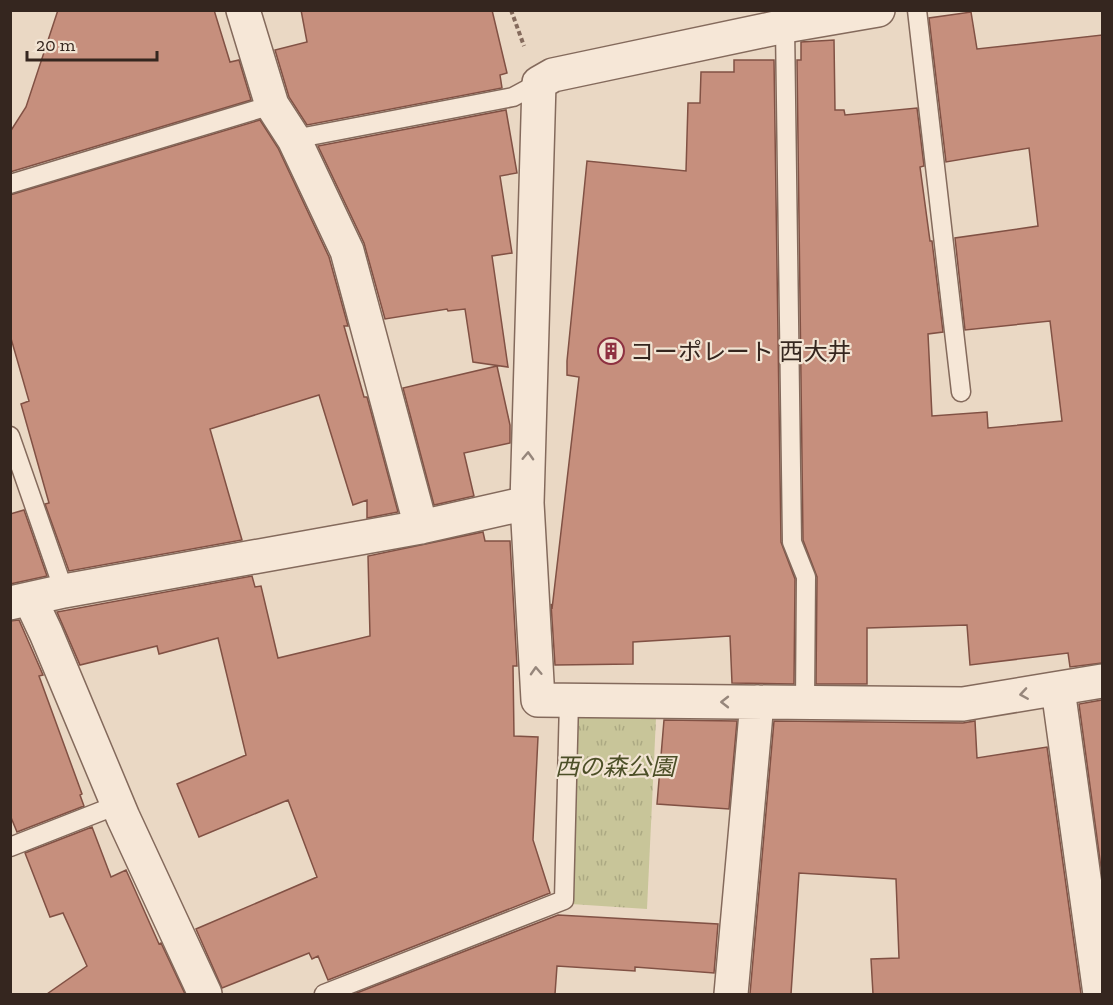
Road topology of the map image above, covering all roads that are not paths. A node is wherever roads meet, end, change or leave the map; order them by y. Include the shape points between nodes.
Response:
1 (243, 10) edge
2 (878, 10) edge
3 (917, 10) edge
4 (785, 26) junction
5 (539, 83) junction
6 (272, 105) junction
7 (294, 140) junction
8 (10, 184) edge
9 (960, 392) dead end
10 (10, 436) edge
11 (527, 503) junction
12 (421, 527) junction
13 (64, 591) junction
14 (20, 601) edge
15 (1102, 681) edge
16 (1058, 689) junction
17 (569, 701) junction
18 (757, 702) junction
19 (805, 702) junction
20 (117, 805) junction
21 (10, 847) edge
22 (205, 994) edge
23 (324, 994) edge
24 (732, 994) edge
25 (1100, 994) edge

1 - 6 street
2 - 4 street
3 - 9 lane
4 - 5 street via 553,75
4 - 19 lane via 792,542 806,577
5 - 7 lane via 513,97
11 -> 5 street
6 - 7 street
6 - 8 lane
7 - 12 street via 347,251
10 - 13 lane
11 - 12 street
17 -> 11 street via 538,700
12 - 13 street
13 - 14 street
14 - 20 street via 46,633 94,737
15 - 16 street
16 -> 19 street via 963,704
16 - 25 street
18 -> 17 street
17 - 23 lane via 564,900
18 - 19 street
18 - 24 street
20 - 21 lane
20 - 22 street

